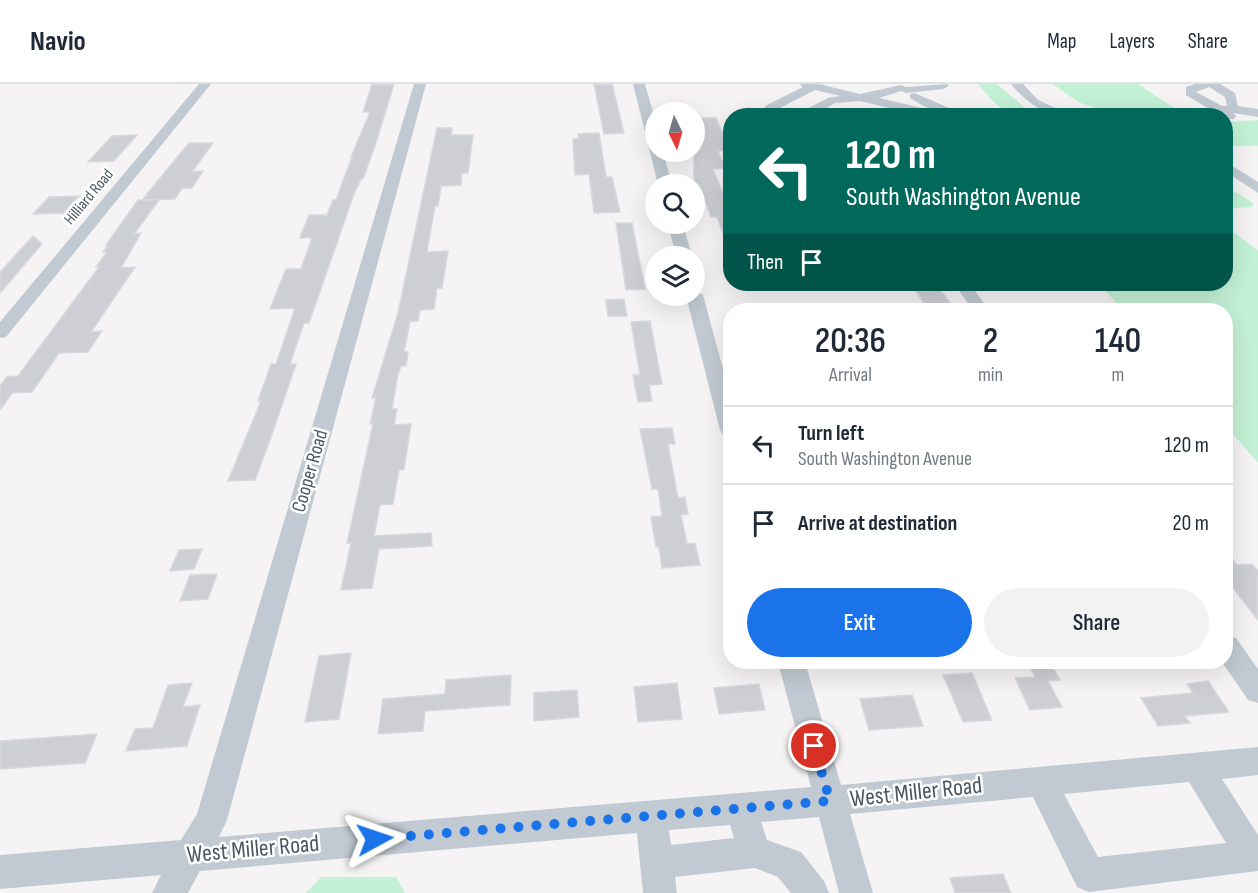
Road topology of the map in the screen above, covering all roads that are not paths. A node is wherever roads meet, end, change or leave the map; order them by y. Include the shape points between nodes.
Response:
1 (206, 84) edge
2 (420, 84) edge
3 (639, 84) edge
4 (1017, 84) edge
5 (1207, 84) edge
6 (809, 85) edge
7 (1240, 85) edge
8 (1216, 86) edge
9 (901, 88) edge
10 (862, 97) junction
11 (949, 102) edge
12 (645, 107) edge
13 (769, 108) edge
14 (818, 108) edge
15 (907, 108) edge
16 (1049, 108) edge
17 (1220, 108) edge
18 (1229, 108) edge
19 (1233, 112) edge
20 (1258, 113) edge
21 (1233, 171) edge
22 (1258, 189) edge
23 (697, 306) edge
24 (0, 333) edge
25 (723, 404) edge
26 (1233, 656) edge
27 (794, 669) edge
28 (1258, 691) edge
29 (1258, 761) edge
30 (1197, 767) junction
31 (1041, 780) junction
32 (830, 801) junction
33 (741, 808) junction
34 (651, 816) junction
35 (755, 852) junction
36 (191, 855) junction
37 (0, 872) edge
38 (658, 878) edge
39 (1093, 884) edge
40 (170, 893) edge
41 (812, 893) edge
42 (856, 893) edge

1 - 24 street, Hilliard Road
2 - 36 street, Cooper Road via 211,820
3 - 12 street
4 - 16 street via 1034,102
5 - 17 street via 1190,89 1190,93
6 - 10 street
6 - 13 street
7 - 8 street
8 - 18 street via 1231,94
9 - 10 street
9 - 11 street
9 - 11 street
10 - 14 street via 832,100
10 - 15 street
19 - 20 street
21 - 22 street
23 - 25 street
26 - 28 street
27 - 32 street
29 - 30 street, West Miller Road
30 - 31 street, West Miller Road
30 - 39 street via 1253,857
31 - 32 street, West Miller Road
31 - 39 street
32 - 33 street, West Miller Road
32 - 42 street
33 - 34 street, West Miller Road
33 - 35 street
34 - 36 street, West Miller Road
34 - 38 street
35 - 38 street
35 - 41 street via 789,864
36 - 37 street, West Miller Road
36 - 40 street, Cooper Road

